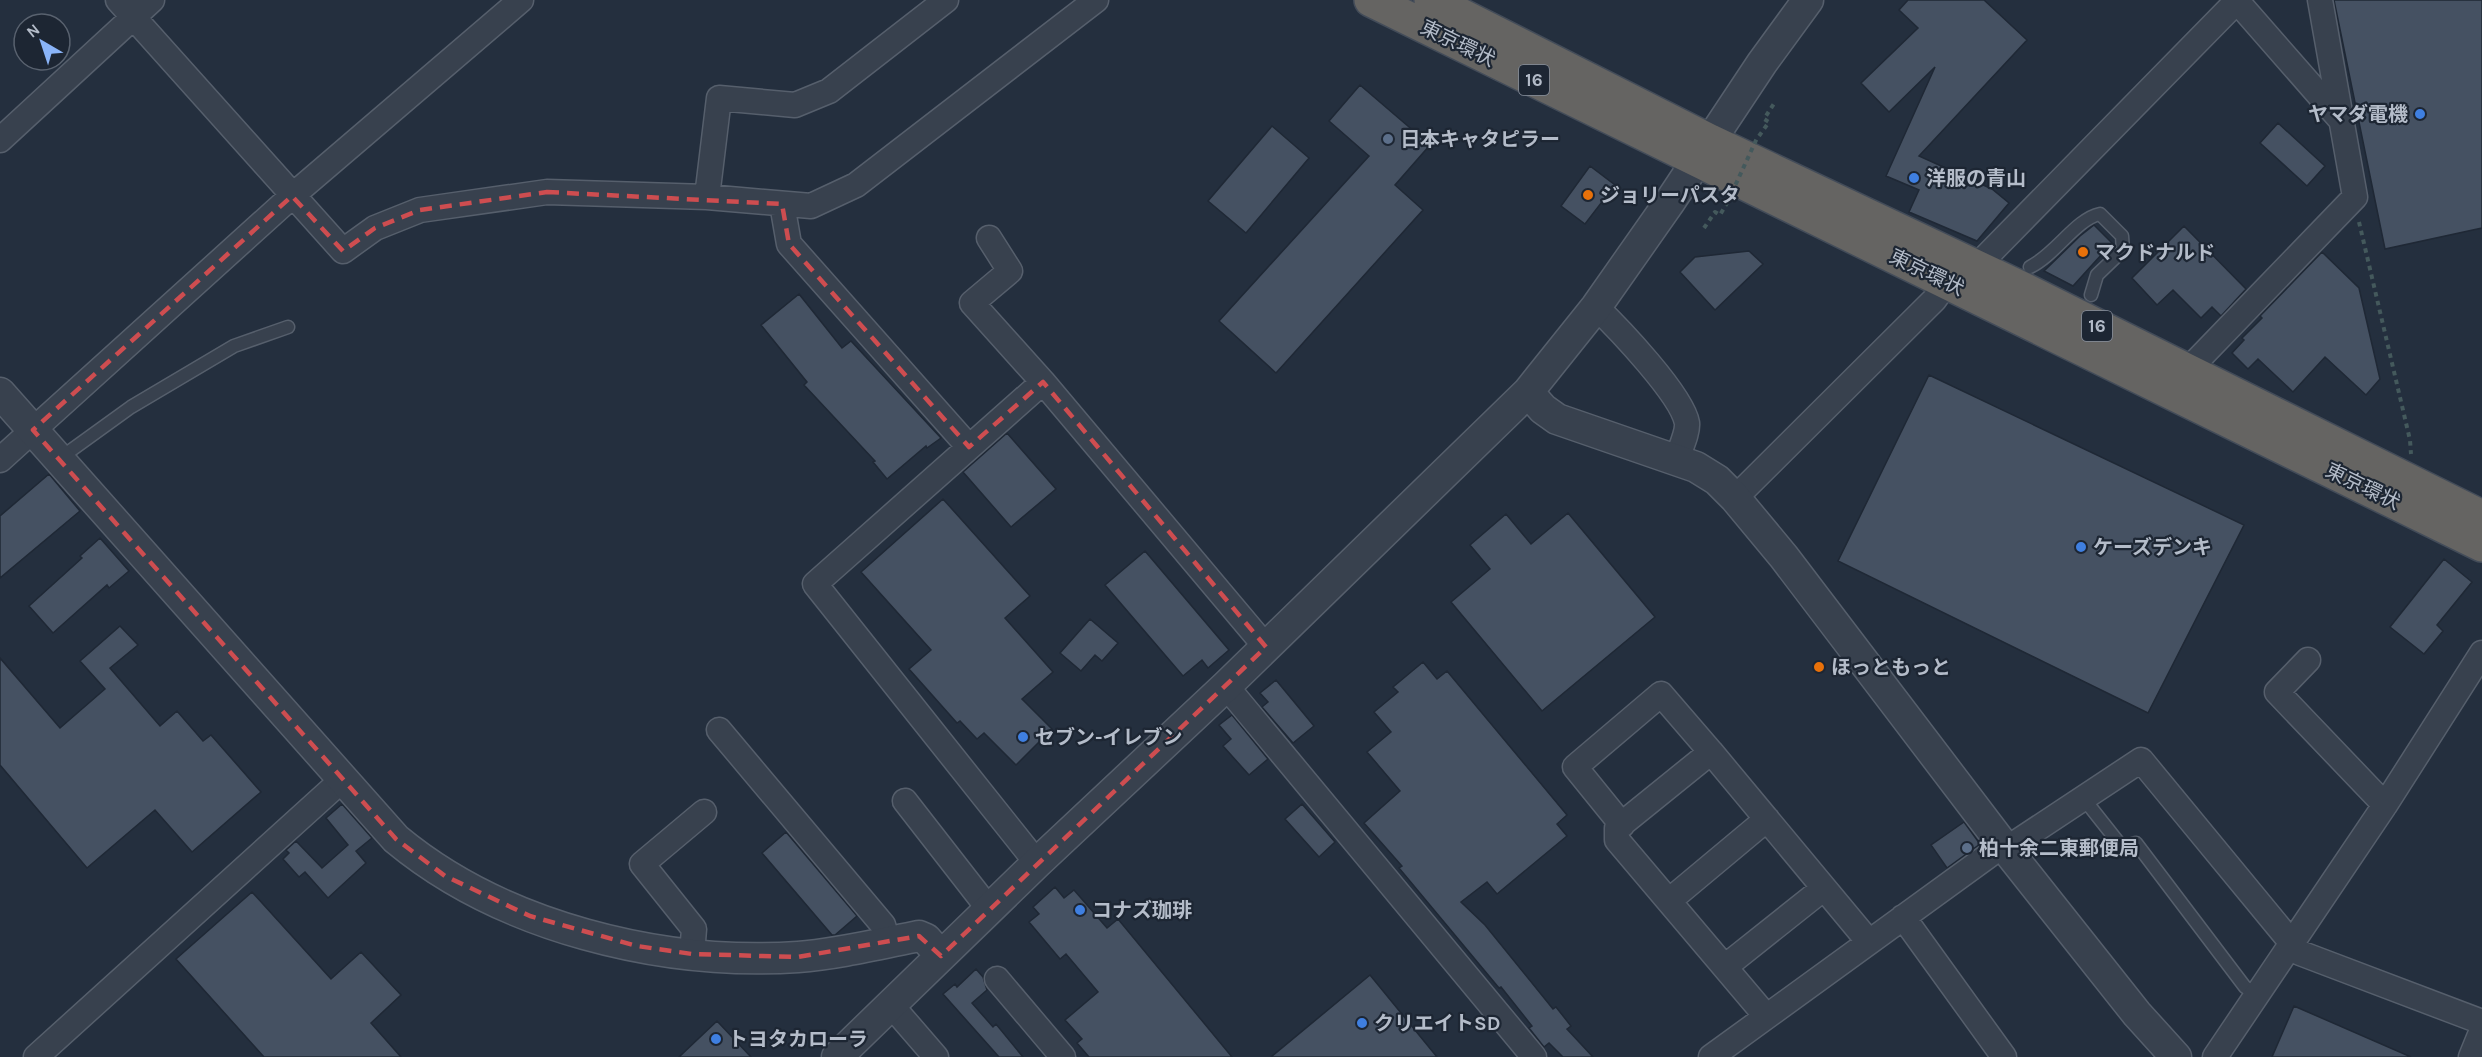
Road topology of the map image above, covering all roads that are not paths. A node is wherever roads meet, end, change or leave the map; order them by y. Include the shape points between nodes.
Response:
1 (152, 0) edge
2 (521, 0) edge
3 (946, 0) edge
4 (1095, 0) edge
5 (1371, 0) edge
6 (1431, 0) edge
7 (1808, 0) edge
8 (2236, 0) edge
9 (2320, 0) edge
10 (126, 8) edge
11 (1467, 20) edge
12 (2342, 121) junction
13 (0, 140) edge
14 (1704, 150) junction
15 (292, 196) junction
16 (707, 197) junction
17 (782, 204) junction
18 (989, 238) dead end
19 (1976, 267) junction
20 (2030, 267) dead end
21 (1947, 282) junction
22 (2091, 295) dead end
23 (1596, 307) junction
24 (288, 327) dead end
25 (2186, 372) junction
26 (1043, 382) junction
27 (1528, 392) junction
28 (0, 393) edge
29 (33, 430) junction
30 (969, 447) junction
31 (59, 459) junction
32 (1677, 459) junction
33 (0, 460) edge
34 (1735, 498) junction
35 (2482, 517) edge
36 (2482, 545) edge
37 (1266, 647) junction
38 (2482, 653) edge
39 (2308, 660) dead end
40 (1226, 686) junction
41 (719, 730) dead end
42 (1711, 752) junction
43 (342, 780) junction
44 (2084, 799) junction
45 (906, 801) dead end
46 (2385, 805) junction
47 (704, 812) dead end
48 (1767, 819) junction
49 (1622, 825) junction
50 (2003, 845) junction
51 (1037, 863) junction
52 (1824, 888) junction
53 (1670, 900) junction
54 (990, 909) junction
55 (1903, 917) junction
56 (888, 942) junction
57 (1869, 942) junction
58 (2290, 943) junction
59 (692, 954) junction
60 (941, 956) junction
61 (1726, 966) junction
62 (997, 979) dead end
63 (2256, 994) junction
64 (891, 1005) junction
65 (1766, 1016) junction
66 (2482, 1022) edge
67 (2482, 1030) edge
68 (36, 1057) edge
69 (837, 1057) edge
70 (936, 1057) edge
71 (1063, 1057) edge
72 (1534, 1057) edge
73 (1711, 1057) edge
74 (2004, 1057) edge
75 (2176, 1057) edge
76 (2215, 1057) edge
77 (2471, 1057) edge

1 - 10 street
2 - 15 street
3 - 16 street via 829,91 795,105 719,98
4 - 17 street via 856,185 811,207
5 - 11 highway, 東京環状 / 16
6 - 11 highway, 東京環状 / 16
7 - 14 street
8 - 12 street
8 - 19 street
9 - 12 street
10 - 13 street
10 - 15 street
11 - 14 highway, 東京環状 / 16
12 - 25 street via 2355,197
14 - 19 highway, 東京環状 / 16
14 - 21 highway, 東京環状 / 16
14 - 23 street
15 - 16 street via 343,250 375,228 420,210 547,192
15 - 29 street
16 - 17 street
17 - 30 street via 789,244
18 - 26 street via 1010,271 972,303
19 - 25 highway, 東京環状 / 16
20 - 22 lane via 2045,260 2088,217 2100,214 2122,236 2123,250 2097,275
21 - 34 street via 1934,300
21 - 36 highway, 東京環状 / 16
23 - 27 street
23 - 32 street via 1628,338 1683,410 1687,426
24 - 31 lane via 234,346 131,407
25 - 35 highway, 東京環状 / 16
26 - 30 street
26 - 37 street
27 - 32 street via 1557,418
27 - 37 street
28 - 29 street
29 - 31 street
29 - 33 street
30 - 51 street via 815,584
31 - 43 street
32 - 34 street via 1717,480
34 - 50 street
37 - 40 street
38 - 46 street
39 - 46 street via 2277,692
40 - 51 street
40 - 72 street
41 - 56 street via 883,925
42 - 48 street
42 - 49 street
42 - 49 street via 1661,694 1575,767
43 - 59 street via 396,839 421,860 485,897 582,933
43 - 68 street
44 - 50 street via 2014,844
44 - 58 street via 2141,760
44 - 63 lane via 2122,847 2136,843 2245,987
45 - 54 street
46 - 58 street
47 - 59 street via 642,864 694,929
48 - 52 street
48 - 53 street
49 - 53 street via 1617,828 1617,840
50 - 55 street
50 - 75 street via 2137,1014
51 - 54 street
52 - 57 street
52 - 61 street
53 - 61 street
54 - 60 street
55 - 57 street
55 - 74 street
56 - 59 street via 798,957
56 - 60 street via 919,936
57 - 65 street
58 - 63 street
58 - 66 street via 2300,953
60 - 64 street
61 - 65 street
62 - 71 street
63 - 76 street
64 - 69 street
64 - 70 street
65 - 73 street
67 - 77 street

